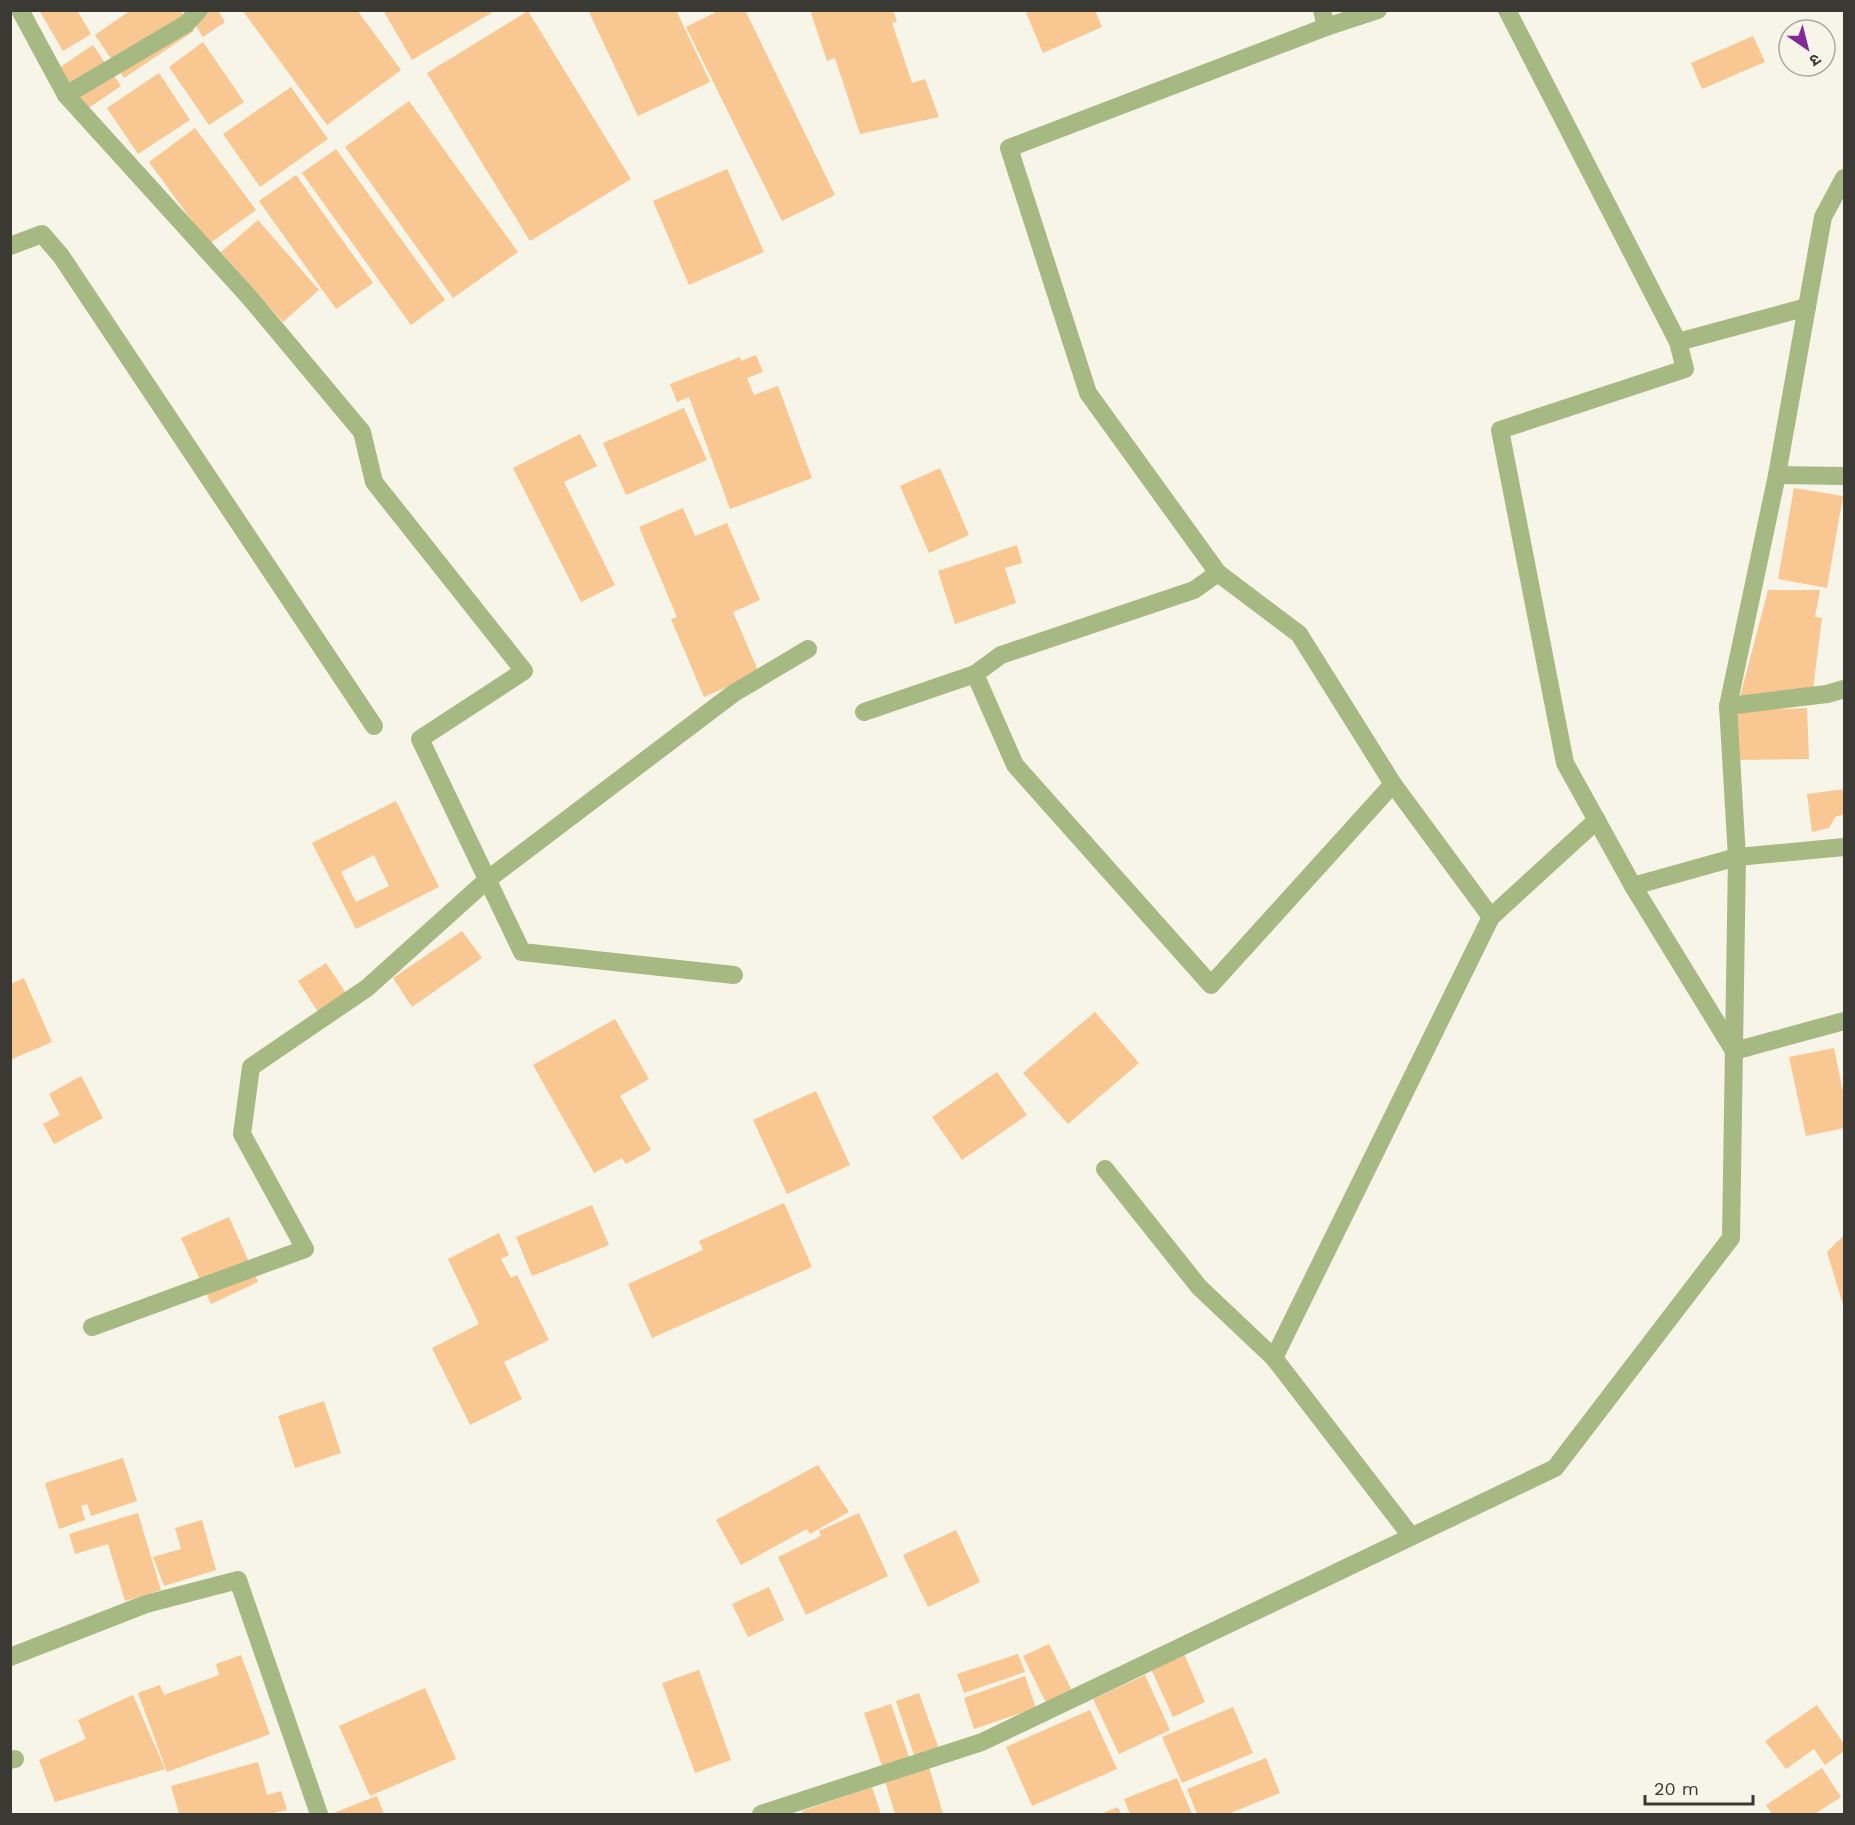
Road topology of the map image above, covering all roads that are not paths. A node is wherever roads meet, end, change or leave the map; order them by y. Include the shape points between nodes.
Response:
1 (20, 10) edge
2 (199, 10) edge
3 (1378, 10) edge
4 (1507, 10) edge
5 (1324, 19) edge
6 (66, 95) junction
7 (1843, 183) edge
8 (10, 246) edge
9 (1807, 307) junction
10 (1678, 342) junction
11 (1777, 475) junction
12 (1845, 476) edge
13 (1218, 573) junction
14 (808, 649) dead end
15 (975, 674) junction
16 (1845, 689) edge
17 (1728, 706) junction
18 (864, 712) dead end
19 (374, 726) dead end
20 (1394, 784) junction
21 (1597, 820) junction
22 (1845, 847) edge
23 (1737, 857) junction
24 (487, 880) junction
25 (1633, 886) junction
26 (1491, 917) junction
27 (734, 975) dead end
28 (1845, 1021) edge
29 (1734, 1051) junction
30 (1105, 1169) dead end
31 (92, 1327) dead end
32 (1274, 1358) junction
33 (1411, 1536) junction
34 (10, 1658) edge
35 (319, 1815) edge
36 (761, 1815) edge

1 - 6 street
2 - 6 street via 186,24
3 - 5 street
4 - 10 street
5 - 13 street via 1010,148 1088,393
6 - 24 street via 250,298 362,432 374,482 524,671 420,739
7 - 9 street via 1823,217
8 - 19 street via 42,234 60,256
9 - 10 street
9 - 11 street
10 - 21 street via 1685,369 1500,430 1565,763
11 - 12 street
11 - 17 street
13 - 15 street via 1194,590 1001,655
13 - 20 street via 1299,634
14 - 24 street via 734,693
15 - 18 street
15 - 20 street via 1015,765 1211,985
16 - 17 street
17 - 23 street
20 - 26 street
21 - 25 street
21 - 26 street
22 - 23 street
23 - 25 street
23 - 29 street
24 - 27 street via 522,952
24 - 31 street via 367,988 251,1066 242,1134 305,1249
25 - 29 street
26 - 32 street
28 - 29 street
29 - 33 street via 1731,1238 1555,1468
30 - 32 street via 1199,1287
32 - 33 street
33 - 36 street via 982,1742
34 - 35 street via 146,1604 238,1580

